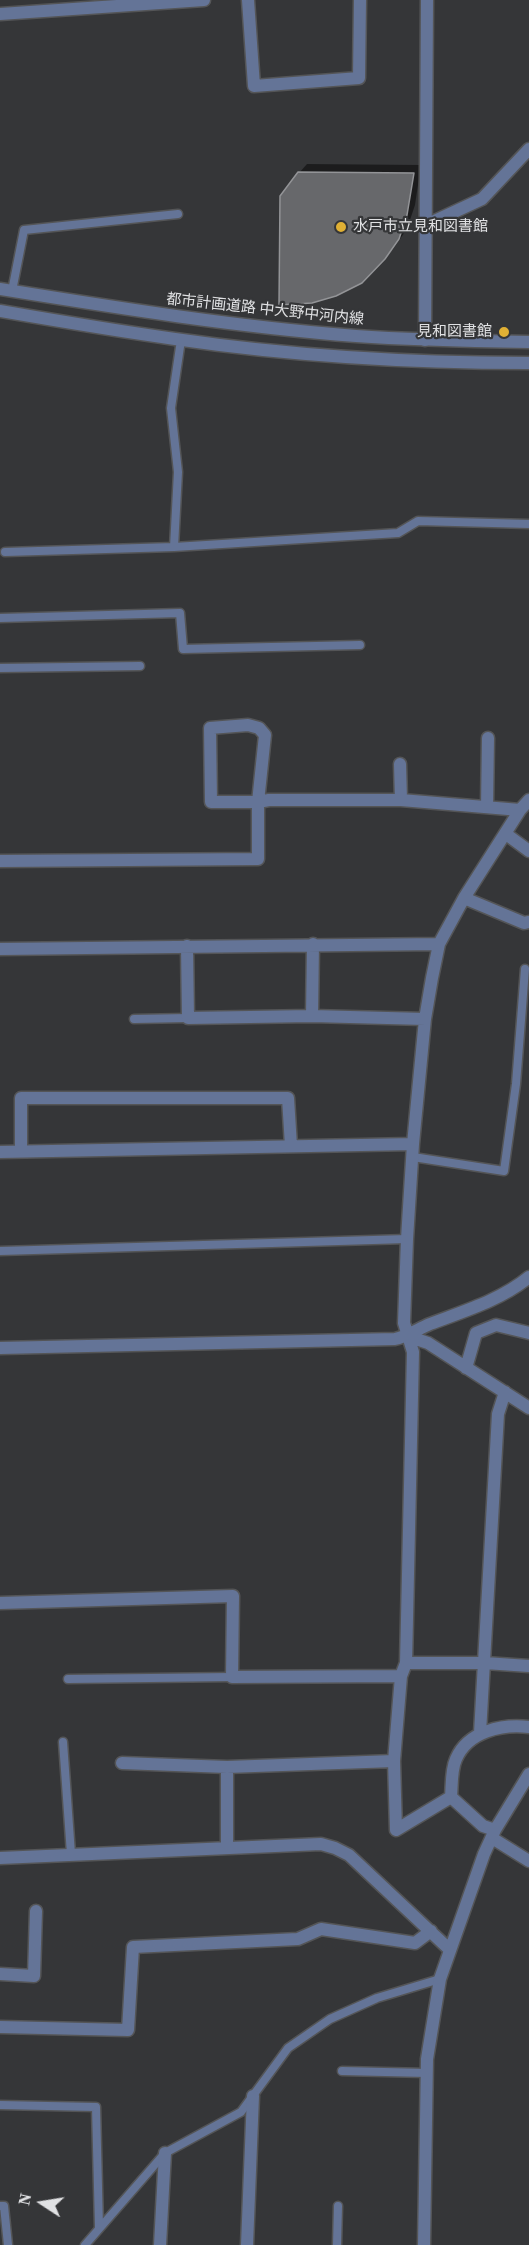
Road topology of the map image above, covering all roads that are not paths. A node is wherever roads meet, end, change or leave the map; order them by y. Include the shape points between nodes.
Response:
1 (204, 0) edge
2 (248, 0) edge
3 (360, 0) edge
4 (427, 0) edge
5 (0, 14) edge
6 (529, 148) edge
7 (178, 214) dead end
8 (426, 225) junction
9 (6, 290) edge
10 (0, 311) edge
11 (181, 340) junction
12 (424, 340) junction
13 (529, 342) edge
14 (529, 363) edge
15 (529, 524) edge
16 (174, 547) junction
17 (5, 552) dead end
18 (0, 618) edge
19 (360, 645) dead end
20 (140, 666) dead end
21 (0, 668) edge
22 (488, 738) dead end
23 (400, 764) dead end
24 (401, 800) junction
25 (529, 800) edge
26 (258, 802) junction
27 (487, 807) junction
28 (520, 810) junction
29 (506, 834) junction
30 (529, 851) edge
31 (0, 861) edge
32 (464, 898) junction
33 (529, 922) edge
34 (313, 944) junction
35 (439, 944) junction
36 (187, 946) junction
37 (0, 949) edge
38 (525, 969) dead end
39 (312, 1016) junction
40 (188, 1018) junction
41 (134, 1019) dead end
42 (425, 1019) junction
43 (413, 1143) junction
44 (291, 1146) junction
45 (21, 1151) junction
46 (0, 1152) edge
47 (413, 1157) junction
48 (406, 1239) junction
49 (0, 1251) edge
50 (529, 1277) edge
51 (529, 1333) edge
52 (407, 1336) junction
53 (0, 1348) edge
54 (466, 1368) junction
55 (505, 1392) junction
56 (529, 1408) edge
57 (0, 1602) edge
58 (485, 1662) junction
59 (406, 1663) junction
60 (529, 1666) edge
61 (401, 1676) junction
62 (232, 1677) junction
63 (69, 1679) dead end
64 (529, 1727) edge
65 (480, 1733) junction
66 (63, 1742) dead end
67 (394, 1761) junction
68 (122, 1762) dead end
69 (227, 1767) junction
70 (529, 1774) edge
71 (451, 1797) junction
72 (494, 1834) junction
73 (226, 1847) junction
74 (71, 1854) junction
75 (0, 1858) edge
76 (529, 1861) edge
77 (36, 1911) dead end
78 (431, 1931) junction
79 (450, 1949) junction
80 (0, 1974) edge
81 (440, 1979) junction
82 (0, 2027) edge
83 (342, 2071) dead end
84 (426, 2073) junction
85 (253, 2096) junction
86 (0, 2105) edge
87 (165, 2153) junction
88 (0, 2206) edge
89 (338, 2206) dead end
90 (99, 2227) junction
91 (8, 2245) edge
92 (85, 2245) edge
93 (160, 2245) edge
94 (247, 2245) edge
95 (337, 2245) edge
96 (424, 2245) edge

1 - 5 street
2 - 3 street via 254,86 359,78
4 - 8 street
6 - 8 street via 482,199
7 - 9 lane via 24,230
8 - 12 street
9 - 12 street, 都市計画道路 中大野中河内線 via 180,317
10 - 11 street
11 - 14 street via 362,357
11 - 16 lane via 171,408 178,472
12 - 13 street, 都市計画道路 中大野中河内線
15 - 16 lane via 418,521 398,533
16 - 17 lane
18 - 19 lane via 180,613 183,649
20 - 21 lane
22 - 27 street
23 - 24 street
24 - 26 street
24 - 27 street
25 - 28 street
26 - 26 street via 265,735 248,725 210,728 211,802
26 - 31 street via 258,859
27 - 28 street
28 - 29 street
29 - 30 street
29 - 32 street
32 - 33 street
32 - 35 street
34 - 35 street
34 - 36 street
34 - 39 street
35 - 42 street
36 - 37 street
36 - 40 street
38 - 47 lane via 504,1171
39 - 40 street
39 - 42 street
40 - 41 lane
42 - 43 street
43 - 44 street
43 - 47 street
44 - 45 street
44 - 45 street via 288,1098 21,1098
45 - 46 street
47 - 48 street
48 - 49 lane
48 - 52 street
50 - 52 street via 503,1295
51 - 54 street via 496,1326 476,1333
52 - 53 street
52 - 54 street via 428,1343
52 - 59 street via 413,1352
54 - 55 street
55 - 56 street
55 - 58 street via 498,1413
57 - 62 street via 233,1596
58 - 59 street
58 - 60 street
58 - 65 street
59 - 61 street
61 - 62 street
61 - 67 street
62 - 63 lane
64 - 65 street via 511,1725
65 - 71 street via 454,1761
66 - 74 lane
67 - 69 street
67 - 71 street via 396,1830
68 - 69 street
69 - 73 street
70 - 72 street
71 - 72 street
72 - 76 street
72 - 79 street
73 - 74 street
73 - 78 street via 321,1844 335,1848 357,1862
74 - 75 street
77 - 80 street via 34,1976
78 - 79 street
78 - 82 street via 415,1943 321,1929 298,1939 133,1947 128,2030
79 - 81 street
81 - 84 street
81 - 85 lane via 377,1998 330,2019 288,2048
83 - 84 lane
84 - 96 street
85 - 87 lane via 241,2112
85 - 94 street
86 - 90 lane via 96,2107
87 - 90 lane
87 - 93 street
88 - 91 lane via 4,2206
89 - 95 lane
90 - 92 lane

